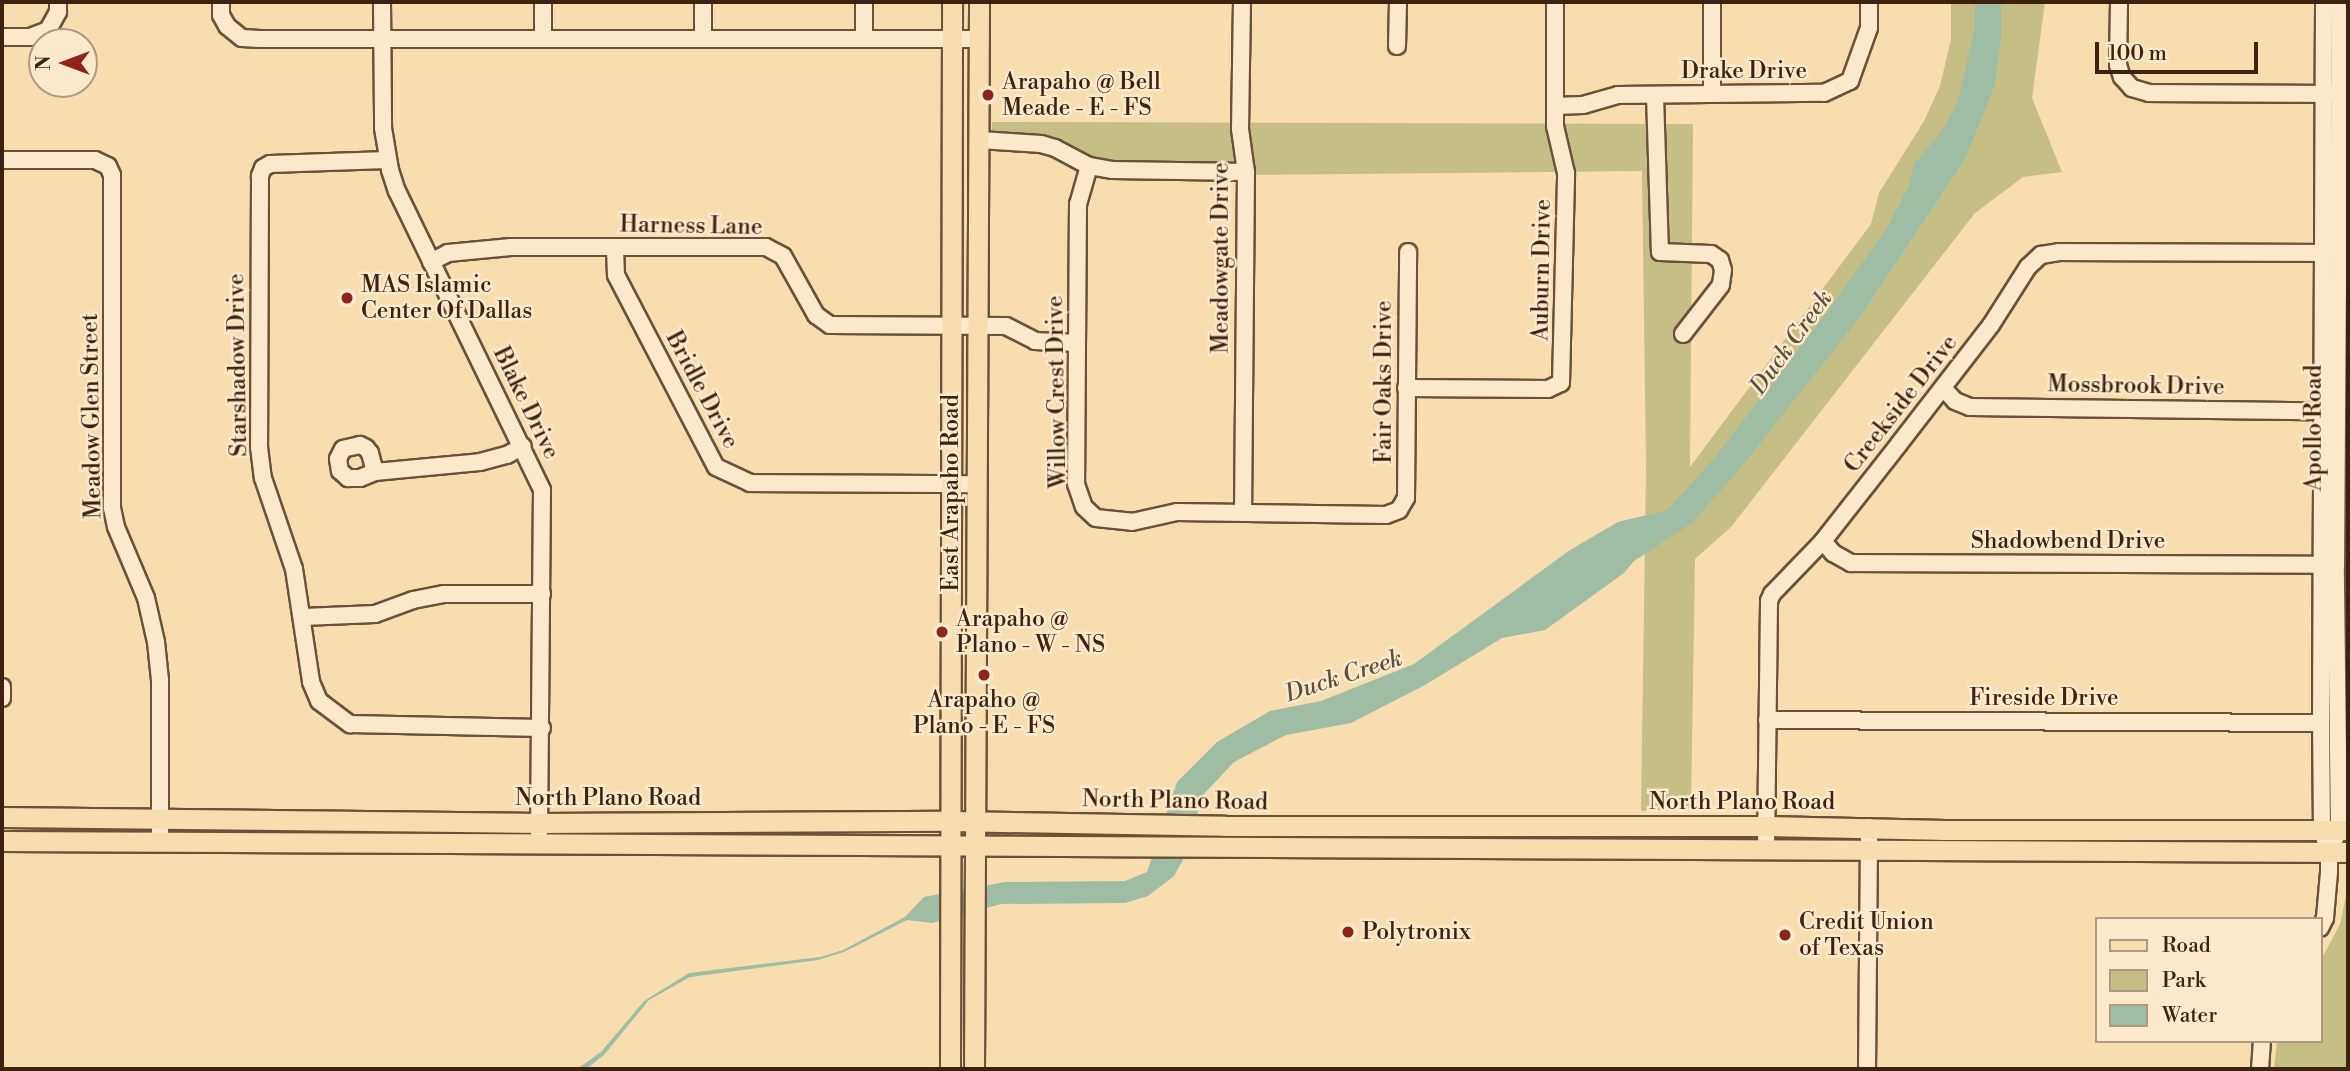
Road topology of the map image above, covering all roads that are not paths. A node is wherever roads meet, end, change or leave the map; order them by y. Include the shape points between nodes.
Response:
1 (58, 2) edge
2 (221, 2) edge
3 (382, 2) edge
4 (543, 2) edge
5 (703, 2) edge
6 (864, 2) edge
7 (952, 2) edge
8 (979, 2) edge
9 (1242, 2) edge
10 (1398, 2) edge
11 (1555, 2) edge
12 (1712, 2) edge
13 (1869, 2) edge
14 (2119, 2) edge
15 (2324, 2) edge
16 (2340, 2) edge
17 (2, 37) edge
18 (382, 38) junction
19 (543, 38) junction
20 (703, 38) junction
21 (864, 38) junction
22 (952, 39) junction
23 (978, 39) junction
24 (1397, 46) dead end
25 (1655, 94) junction
26 (1712, 94) junction
27 (2331, 94) junction
28 (1555, 106) junction
29 (980, 140) junction
30 (2, 160) edge
31 (387, 160) junction
32 (1089, 166) junction
33 (1246, 172) junction
34 (979, 200) junction
35 (952, 224) junction
36 (615, 247) junction
37 (1408, 252) dead end
38 (2322, 253) junction
39 (431, 262) junction
40 (952, 326) junction
41 (976, 326) junction
42 (1683, 334) dead end
43 (1077, 342) junction
44 (1406, 388) junction
45 (1942, 388) junction
46 (2328, 408) junction
47 (523, 446) junction
48 (375, 472) dead end
49 (951, 484) junction
50 (976, 484) junction
51 (1399, 510) joint
52 (1244, 513) junction
53 (1823, 541) junction
54 (2320, 565) junction
55 (542, 594) junction
56 (303, 617) junction
57 (2, 687) edge
58 (2, 698) edge
59 (1767, 720) junction
60 (2321, 723) junction
61 (542, 728) junction
62 (2, 817) edge
63 (160, 819) junction
64 (949, 821) junction
65 (973, 821) junction
66 (330, 822) junction
67 (1767, 825) junction
68 (1635, 826) junction
69 (1869, 827) junction
70 (2122, 830) junction
71 (2337, 830) edge
72 (539, 833) junction
73 (2, 841) edge
74 (160, 841) junction
75 (329, 842) junction
76 (949, 846) junction
77 (974, 846) junction
78 (1635, 849) junction
79 (1766, 849) junction
80 (2121, 851) junction
81 (1869, 852) junction
82 (2339, 852) edge
83 (2322, 920) edge
84 (2262, 1043) edge
85 (950, 1069) edge
86 (974, 1069) edge
87 (1867, 1069) edge
88 (2260, 1069) edge

1 - 17 street via 48,30 30,37
2 - 18 street via 227,26 242,38
3 - 18 street, Blake Drive
4 - 19 street
5 - 20 street
6 - 21 street
7 - 22 main road, East Arapaho Road
8 - 23 main road, East Arapaho Road
9 - 33 street, Meadowgate Drive via 1240,129
10 - 24 street
11 - 28 street, Auburn Drive
12 - 26 street
13 - 26 street, Drake Drive via 1869,28 1850,81 1815,94
14 - 27 street via 2118,65 2132,88 2149,93
15 - 27 street, Apollo Road
16 - 27 street, Apollo Road
18 - 19 street
18 - 31 street, Blake Drive
19 - 20 street
20 - 21 street
21 - 22 street
22 - 23 street
22 - 35 main road, East Arapaho Road
23 - 29 main road, East Arapaho Road
25 - 26 street, Drake Drive
25 - 28 street, Drake Drive
25 - 42 street via 1660,252 1711,254 1720,260 1723,270 1721,285
27 - 38 street, Apollo Road
27 - 46 street, Apollo Road
28 - 44 street, Auburn Drive via 1566,173 1561,383 1548,389
29 - 32 street via 1041,144
29 - 34 main road, East Arapaho Road
30 - 63 street, Meadow Glen Street via 95,160 108,166 112,174 112,508 146,598 156,642
31 - 39 street, Blake Drive
31 - 56 street, Starshadow Drive via 270,164 260,176 259,447 263,478 294,569
32 - 33 street
32 - 43 street, Willow Crest Drive via 1078,204
33 - 52 street, Meadowgate Drive
34 - 35 main road
34 - 41 main road, East Arapaho Road
35 - 40 main road, East Arapaho Road
36 - 39 street, Harness Lane via 469,249
36 - 40 street, Harness Lane via 766,247 783,256 816,315 830,325
36 - 49 street, Bridle Drive via 616,275 716,467 750,483
37 - 44 street, Fair Oaks Drive
38 - 45 street, Creekside Drive via 2041,255
38 - 46 street, Apollo Road
39 - 47 street, Blake Drive
40 - 41 street, Harness Lane
40 - 49 main road, East Arapaho Road
41 - 43 street, Harness Lane via 1006,326 1035,341
41 - 50 main road, East Arapaho Road
43 - 52 street, Willow Crest Drive via 1076,484 1084,507 1112,522 1177,512
44 - 51 street, Fair Oaks Drive via 1406,498
45 - 46 street, Mossbrook Drive via 1970,407
45 - 53 street, Creekside Drive
46 - 54 street, Apollo Road
46 - 71 street, Apollo Road
47 - 48 street via 480,462
47 - 55 street, Blake Drive via 542,490
49 - 50 street, Bridle Drive
49 - 64 main road, East Arapaho Road
50 - 65 main road, East Arapaho Road
51 - 52 street, Willow Crest Drive via 1386,515
53 - 54 street, Shadowbend Drive via 1851,563
53 - 59 street, Creekside Drive via 1769,601
54 - 60 street, Apollo Road
55 - 56 street via 444,594 374,614
55 - 61 street, Blake Drive
56 - 61 street, Starshadow Drive via 311,682 319,701 349,724
57 - 58 street
59 - 60 street, Fireside Drive
59 - 67 street, Creekside Drive
60 - 71 street, Apollo Road
61 - 72 street, Blake Drive
62 - 63 main road, North Plano Road
63 - 66 main road, North Plano Road
63 - 74 street, Meadow Glen Street
64 - 65 main road, North Plano Road
64 - 72 main road, North Plano Road
64 - 76 main road, East Arapaho Road
65 - 68 main road, North Plano Road via 1157,826
65 - 77 main road, East Arapaho Road
66 - 72 main road, North Plano Road
66 - 75 main road
67 - 68 main road, North Plano Road
67 - 69 main road, North Plano Road
67 - 79 street, Creekside Drive
68 - 78 main road
69 - 70 main road, North Plano Road
69 - 81 street
70 - 71 main road, North Plano Road
70 - 80 main road
71 - 82 street, Apollo Road
72 - 75 main road, North Plano Road
72 - 76 main road, North Plano Road
73 - 74 main road, North Plano Road
74 - 75 main road, North Plano Road
76 - 77 main road, North Plano Road
76 - 85 main road, East Arapaho Road
77 - 78 main road, North Plano Road
77 - 86 main road, East Arapaho Road
78 - 79 main road, North Plano Road
79 - 81 main road, North Plano Road
80 - 81 main road, North Plano Road
80 - 82 main road, North Plano Road
81 - 87 street
82 - 83 street, Apollo Road
84 - 88 street

